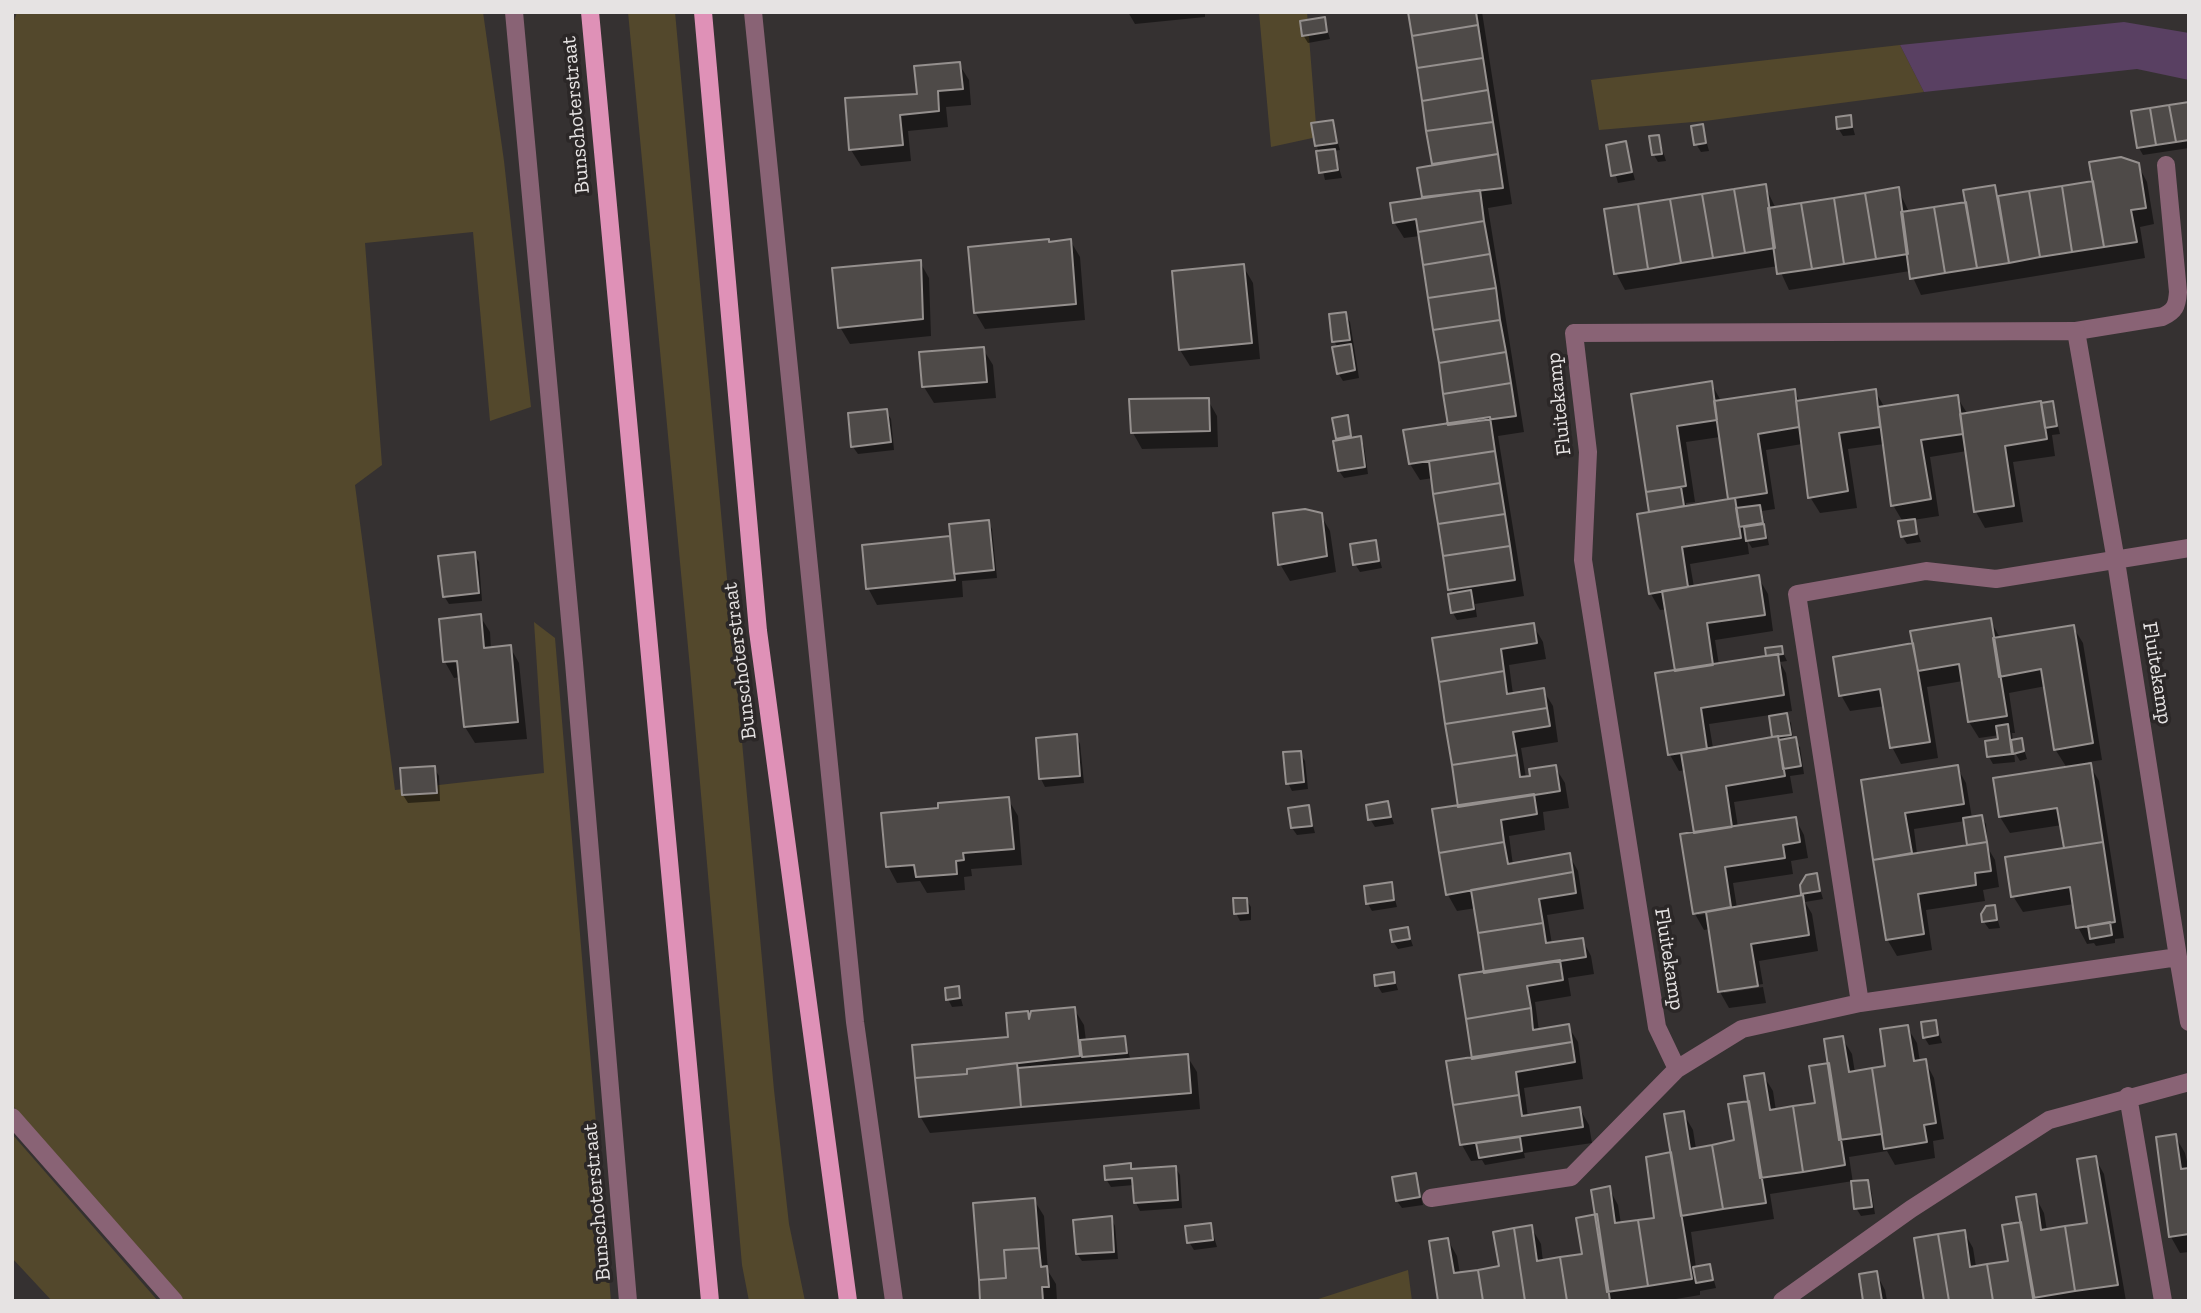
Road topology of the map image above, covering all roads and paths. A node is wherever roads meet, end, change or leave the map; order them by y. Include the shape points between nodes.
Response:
1 (514, 12) edge
2 (590, 12) edge
3 (703, 12) edge
4 (753, 12) edge
5 (2166, 166) dead end
6 (2076, 331) junction
7 (2189, 548) edge
8 (2116, 561) junction
9 (2178, 957) junction
10 (1860, 1003) junction
11 (2189, 1022) edge
12 (1677, 1069) junction
13 (2189, 1082) edge
14 (2128, 1096) junction
15 (12, 1117) edge
16 (1431, 1198) dead end
17 (174, 1301) edge
18 (628, 1301) edge
19 (710, 1301) edge
20 (848, 1301) edge
21 (894, 1301) edge
22 (1782, 1301) edge
23 (2163, 1301) edge

1 - 18 street, Bunschoterstraat
2 - 19 main road, Bunschoterstraat
3 - 20 main road, Bunschoterstraat via 758,631
4 - 21 street via 855,1022
5 - 6 street via 2177,305 2162,317
6 - 8 street, Fluitekamp
6 - 12 street, Fluitekamp via 1574,333 1588,452 1583,560 1657,1027
7 - 8 street
8 - 9 street, Fluitekamp
8 - 10 street via 1996,579 1926,571 1797,594
9 - 10 street
9 - 11 street, Fluitekamp
10 - 12 street via 1742,1029
12 - 16 street via 1571,1177
13 - 14 street
14 - 22 street via 2049,1119
14 - 23 street
15 - 17 street

